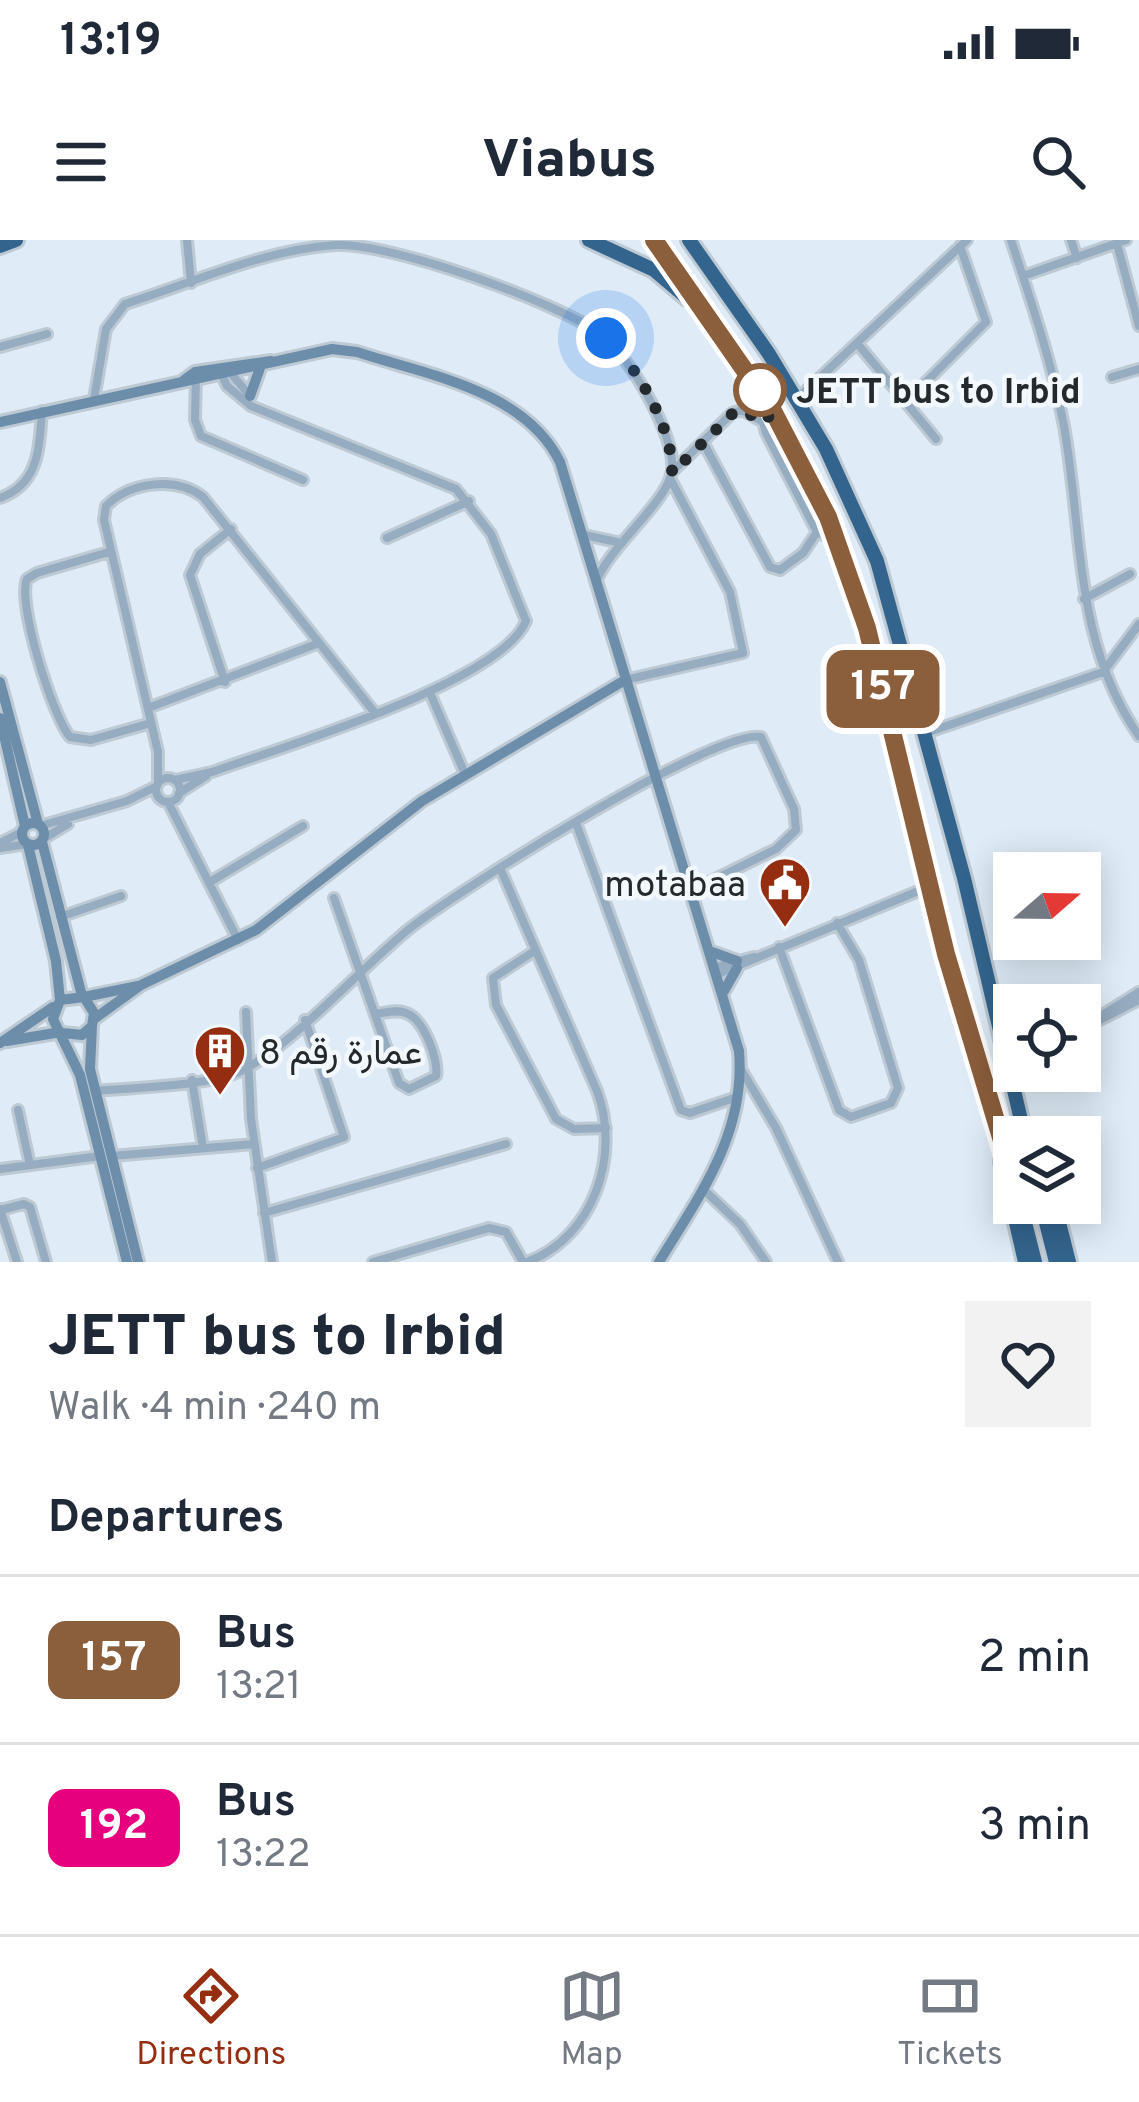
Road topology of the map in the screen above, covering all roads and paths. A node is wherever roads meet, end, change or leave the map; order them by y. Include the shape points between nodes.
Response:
1 (16, 240) edge
2 (187, 240) edge
3 (590, 240) edge
4 (654, 240) edge
5 (689, 240) edge
6 (704, 240) edge
7 (1011, 240) edge
8 (1071, 240) edge
9 (1121, 242) edge
10 (964, 243) edge
11 (0, 246) edge
12 (1077, 258) junction
13 (1023, 276) junction
14 (191, 283) junction
15 (726, 293) junction
16 (706, 316) junction
17 (1139, 326) edge
18 (47, 334) dead end
19 (857, 343) junction
20 (0, 347) edge
21 (266, 364) junction
22 (1139, 369) edge
23 (225, 371) junction
24 (1112, 377) dead end
25 (192, 378) junction
26 (94, 399) junction
27 (908, 399) junction
28 (796, 400) junction
29 (254, 401) junction
30 (41, 411) junction
31 (768, 417) junction
32 (0, 422) edge
33 (936, 439) dead end
34 (703, 442) junction
35 (671, 476) junction
36 (302, 480) dead end
37 (0, 498) edge
38 (470, 501) junction
39 (231, 529) junction
40 (817, 532) junction
41 (581, 535) junction
42 (388, 538) dead end
43 (836, 539) junction
44 (617, 542) junction
45 (109, 552) junction
46 (1130, 574) dead end
47 (596, 582) junction
48 (1084, 599) junction
49 (1139, 624) edge
50 (319, 643) junction
51 (1103, 672) junction
52 (626, 680) junction
53 (0, 682) edge
54 (225, 682) junction
55 (430, 693) junction
56 (148, 708) junction
57 (375, 713) junction
58 (0, 718) edge
59 (152, 723) junction
60 (926, 733) junction
61 (1139, 736) edge
62 (158, 752) junction
63 (5, 760) edge
64 (212, 772) junction
65 (466, 774) junction
66 (173, 779) junction
67 (654, 779) junction
68 (157, 785) junction
69 (172, 798) junction
70 (127, 801) junction
71 (576, 823) junction
72 (303, 826) dead end
73 (33, 835) junction
74 (0, 846) edge
75 (500, 868) junction
76 (210, 882) junction
77 (930, 886) junction
78 (691, 891) junction
79 (121, 896) dead end
80 (334, 898) dead end
81 (58, 918) junction
82 (836, 923) junction
83 (238, 940) junction
84 (779, 947) junction
85 (536, 950) junction
86 (711, 951) junction
87 (737, 964) junction
88 (362, 970) junction
89 (717, 971) junction
90 (141, 986) junction
91 (724, 991) junction
92 (993, 993) edge
93 (83, 996) junction
94 (1139, 996) edge
95 (58, 1003) junction
96 (246, 1012) dead end
97 (375, 1014) junction
98 (1101, 1018) edge
99 (304, 1019) junction
100 (93, 1023) junction
101 (62, 1032) junction
102 (2, 1042) edge
103 (247, 1068) junction
104 (741, 1070) junction
105 (192, 1080) junction
106 (95, 1091) junction
107 (740, 1096) junction
108 (18, 1110) dead end
109 (996, 1116) edge
110 (607, 1128) junction
111 (254, 1144) junction
112 (506, 1144) dead end
113 (203, 1148) junction
114 (106, 1156) junction
115 (30, 1165) junction
116 (257, 1168) junction
117 (0, 1169) edge
118 (702, 1188) junction
119 (0, 1210) edge
120 (264, 1213) junction
121 (1014, 1224) edge
122 (1026, 1224) edge
123 (1046, 1224) edge
124 (1059, 1224) edge
125 (17, 1262) edge
126 (46, 1262) edge
127 (128, 1262) edge
128 (138, 1262) edge
129 (272, 1262) edge
130 (373, 1262) edge
131 (525, 1262) edge
132 (659, 1262) edge
133 (766, 1262) edge
134 (838, 1262) edge
135 (1024, 1262) edge
136 (1036, 1262) edge
137 (1056, 1262) edge
138 (1069, 1262) edge

1 - 11 highway
2 - 14 street
3 - 16 highway via 654,270
4 - 16 highway
5 - 15 highway
6 - 15 highway
7 - 13 street
8 - 12 street
9 - 12 street
9 - 17 street
10 - 19 street
10 - 27 street via 986,322
12 - 13 street
13 - 48 street via 1063,421
14 - 26 street via 114,314
14 - 35 street via 308,250 364,246 540,305 615,346 660,424
15 - 28 highway
16 - 31 highway
18 - 20 street
19 - 27 street
19 - 28 street
21 - 23 street
21 - 29 street
21 - 41 street via 321,350 356,352 512,408 553,447
22 - 24 street
23 - 25 street
23 - 29 street
25 - 26 street
25 - 36 street via 201,436
26 - 30 street
27 - 33 street
28 - 60 highway via 868,538
29 - 38 street via 450,485
30 - 32 street
30 - 37 street via 33,471 17,492
31 - 34 street via 737,411
31 - 40 street
31 - 43 highway
34 - 35 street
34 - 40 street via 770,567 797,559
35 - 44 street
35 - 52 street via 730,592 743,653
38 - 42 street
38 - 55 street via 526,621 516,638
39 - 45 street via 194,490 132,488 106,506
39 - 50 street
39 - 54 street via 200,554 190,575
40 - 43 street
41 - 44 street
41 - 47 street
43 - 77 highway via 873,650
44 - 47 street
45 - 56 street
45 - 59 street via 37,573 27,579 24,600 70,736 91,740
46 - 48 street
47 - 52 street
48 - 51 street
49 - 51 street
50 - 54 street
50 - 57 street
51 - 60 street
51 - 61 street
52 - 65 street
52 - 67 street
53 - 73 street
54 - 56 street
55 - 57 street
55 - 65 street
56 - 59 street
57 - 64 street
58 - 63 street
59 - 62 street
60 - 92 highway
62 - 66 street
62 - 68 street
63 - 73 street
64 - 66 street
64 - 69 street
65 - 83 street
66 - 68 street
66 - 69 street
67 - 71 street
67 - 78 street
67 - 78 street via 754,735 771,752 794,809 796,830 784,844
68 - 69 street
68 - 70 street
69 - 70 street
69 - 76 street
70 - 73 street
71 - 75 street
71 - 107 street via 679,1106 688,1113
72 - 76 street
73 - 74 street
73 - 81 street
73 - 95 street
75 - 85 street
75 - 88 street
76 - 83 street
77 - 82 street
77 - 109 highway
78 - 86 street
79 - 81 street
80 - 88 street
81 - 93 street
82 - 84 street
82 - 84 street via 859,960 898,1088 891,1103 851,1117 839,1110
83 - 90 street
84 - 87 street
85 - 110 street
85 - 110 street via 493,978 496,1005 556,1119 574,1129
86 - 87 street
86 - 89 street
87 - 89 street
87 - 91 street
88 - 97 street
88 - 99 street
89 - 91 street
90 - 93 street
90 - 100 street
91 - 104 street
93 - 95 street
93 - 100 street
94 - 98 street
95 - 101 street via 53,1019
95 - 102 street
96 - 103 street
97 - 97 street via 403,1088 436,1076 438,1063 416,1019
99 - 103 street
99 - 116 street via 344,1137
100 - 101 street via 82,1035
100 - 106 street via 88,1058
101 - 102 street
101 - 114 street
103 - 105 street
103 - 111 street
104 - 107 street
104 - 134 street
105 - 106 street
105 - 113 street
106 - 114 street
107 - 118 street via 728,1142
108 - 115 street
110 - 131 street via 601,1179 578,1224 554,1250
111 - 113 street
111 - 116 street
112 - 120 street
113 - 114 street
114 - 115 street
114 - 127 street
114 - 128 street
115 - 117 street
116 - 120 street
118 - 132 street
118 - 133 street
119 - 125 street
119 - 126 street via 30,1208
120 - 129 street
121 - 135 highway
122 - 136 highway
123 - 137 highway
124 - 138 highway
130 - 131 street via 489,1228 506,1232

